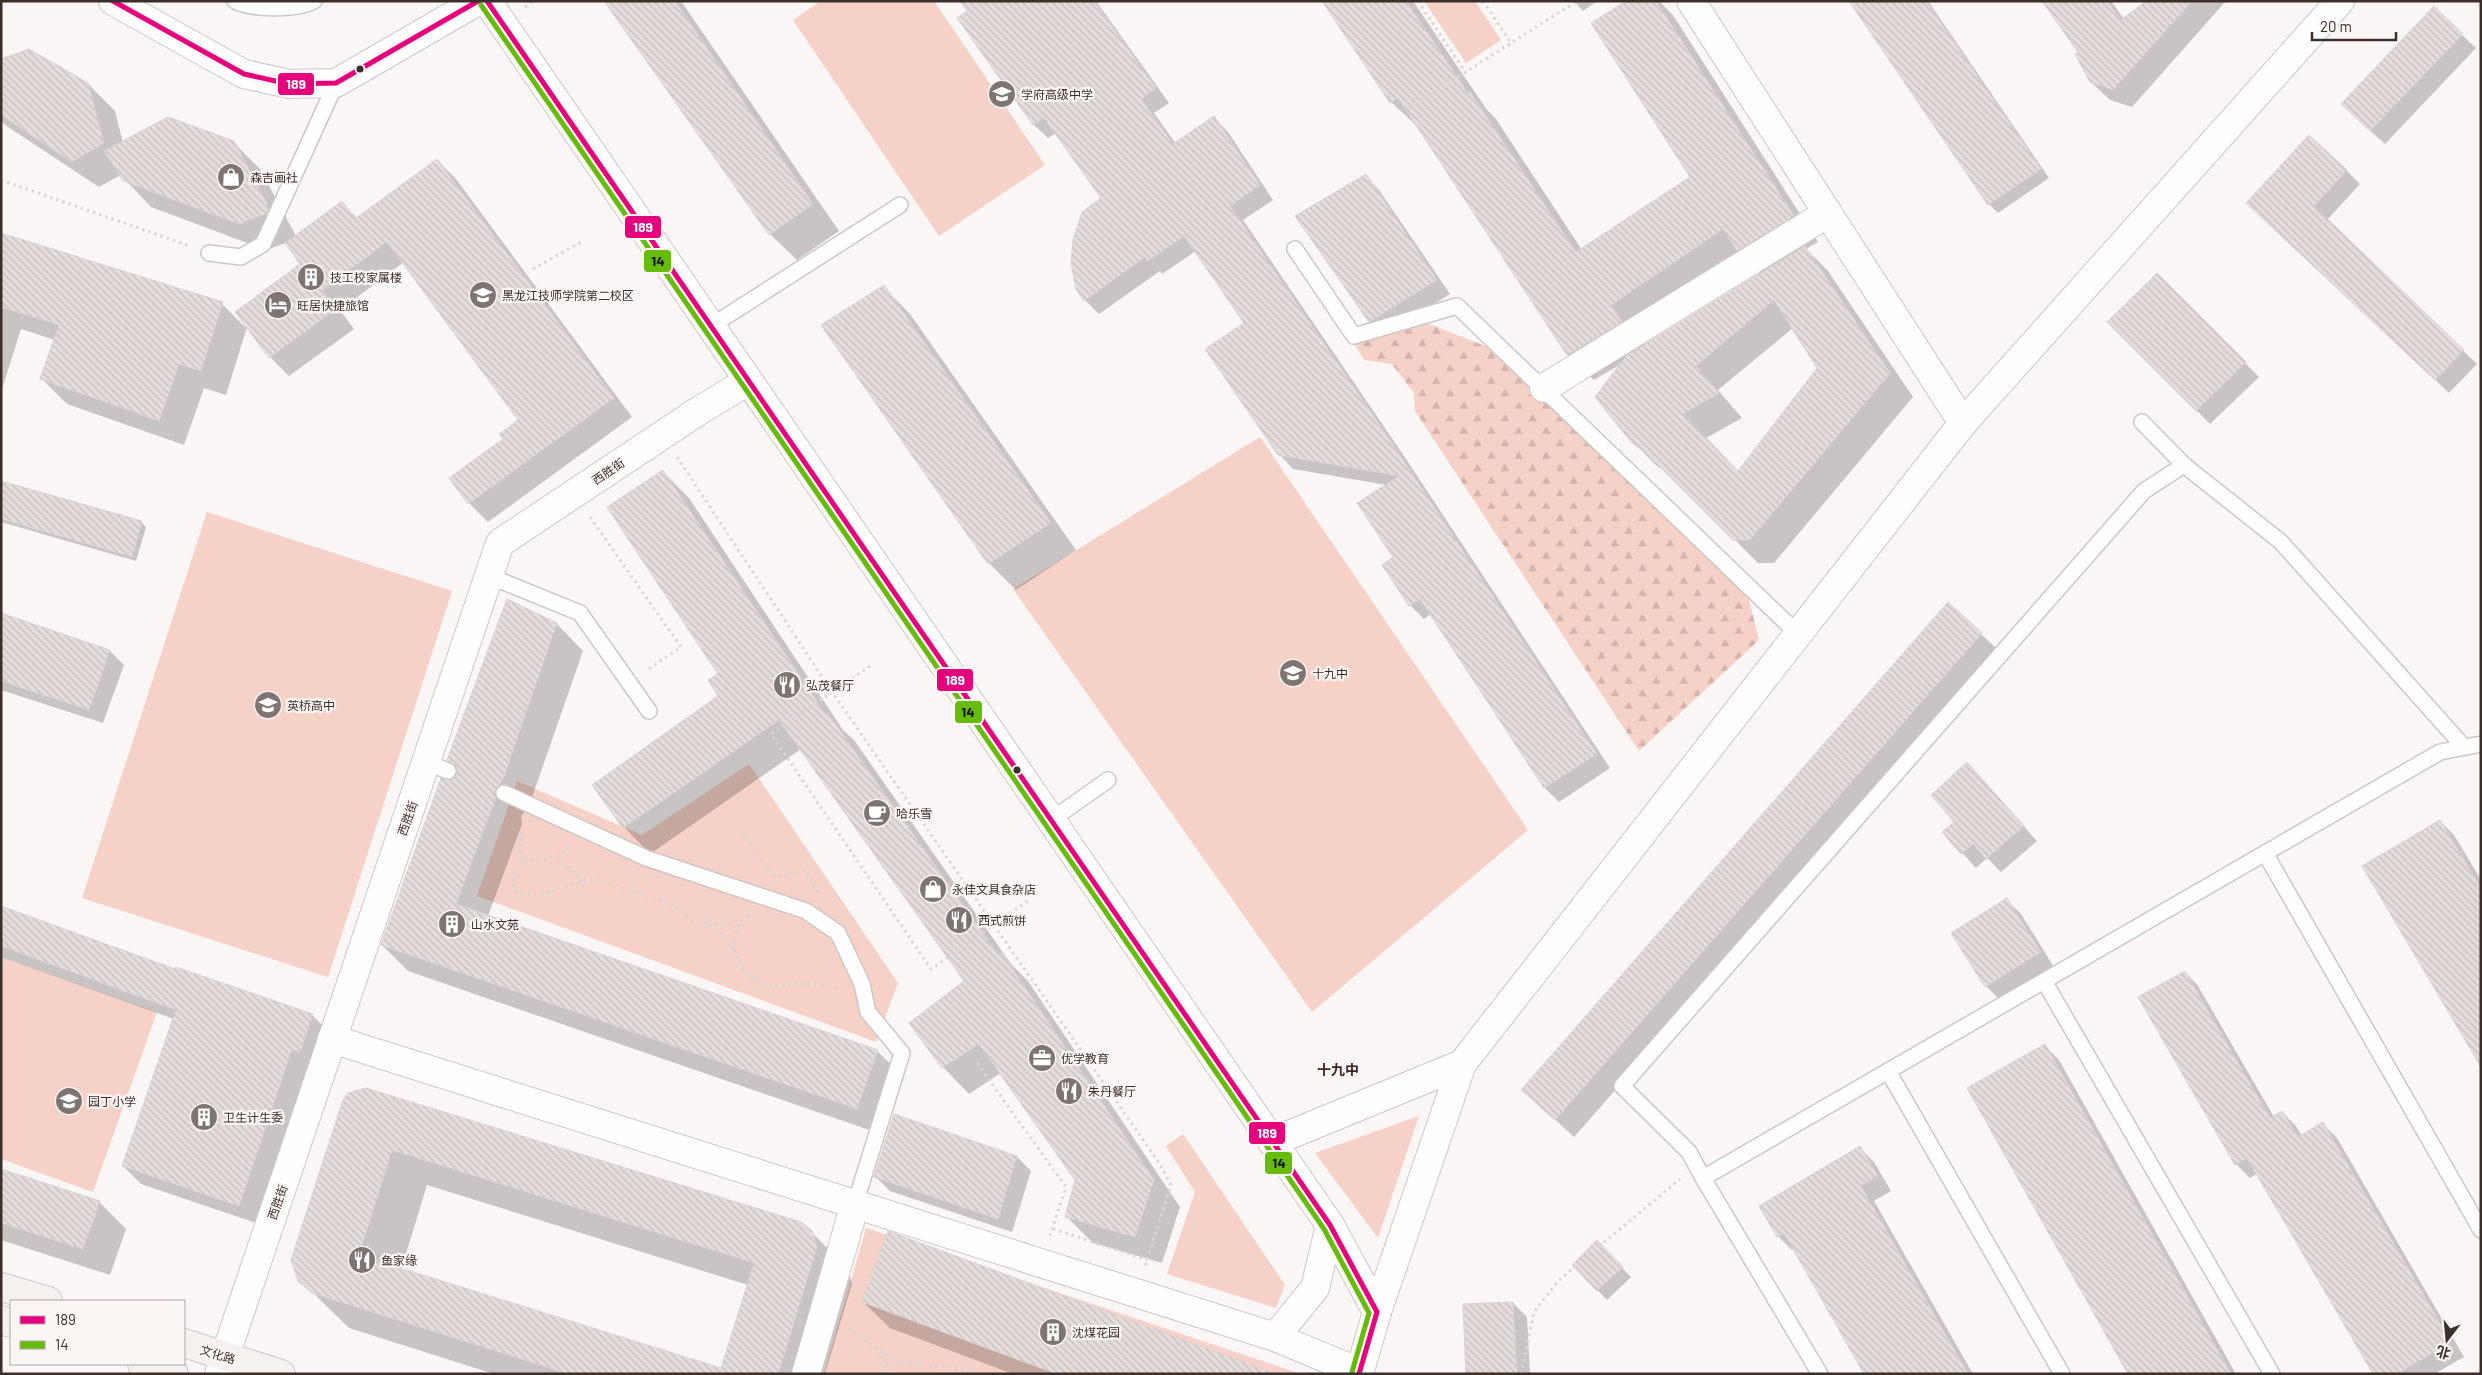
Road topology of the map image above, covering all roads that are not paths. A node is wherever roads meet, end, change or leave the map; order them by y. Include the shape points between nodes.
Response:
1 (113, 1) edge
2 (235, 1) edge
3 (314, 1) edge
4 (478, 1) edge
5 (487, 1) edge
6 (1691, 1) edge
7 (2340, 1) edge
8 (336, 83) junction
9 (900, 205) dead end
10 (1828, 213) junction
11 (1295, 249) dead end
12 (210, 252) dead end
13 (711, 326) junction
14 (748, 381) junction
15 (1544, 388) junction
16 (2142, 422) dead end
17 (1963, 423) junction
18 (2184, 465) junction
19 (489, 576) junction
20 (1798, 634) junction
21 (649, 711) dead end
22 (2481, 744) edge
23 (2464, 747) junction
24 (1108, 780) dead end
25 (504, 793) dead end
26 (1051, 820) junction
27 (2265, 853) junction
28 (2044, 981) junction
29 (332, 1039) junction
30 (1462, 1064) junction
31 (1888, 1071) junction
32 (1272, 1142) junction
33 (1700, 1172) junction
34 (855, 1204) junction
35 (1330, 1225) junction
36 (2481, 1230) edge
37 (1, 1287) edge
38 (45, 1300) edge
39 (1377, 1312) junction
40 (1275, 1337) junction
41 (185, 1345) edge
42 (145, 1365) edge
43 (221, 1365) edge
44 (1361, 1373) edge
45 (174, 1374) edge
46 (281, 1374) edge
47 (806, 1374) edge
48 (1820, 1374) edge
49 (2062, 1374) edge
50 (2272, 1374) edge

1 - 8 street via 244,74 289,84
2 - 3 lane via 249,7 305,6
4 - 8 street
5 - 13 street
6 - 10 street
7 - 17 street
8 - 12 lane via 263,244 241,257
9 - 13 lane
10 - 15 street
10 - 17 street
11 - 15 lane via 1354,336 1457,306
13 - 14 street
14 - 19 street, 西胜街 via 500,543
14 - 26 street
15 - 20 lane
16 - 18 lane
17 - 20 street
18 - 23 lane via 2281,542
18 - 33 lane via 2144,491 1622,1086 1688,1152
19 - 21 lane via 580,613
19 - 29 street, 西胜街 via 437,767
20 - 30 street
22 - 23 lane
23 - 27 lane via 2440,752
24 - 26 lane
25 - 34 lane via 646,858 806,912 838,933 862,984 868,1012 902,1053
26 - 32 street
27 - 28 lane
27 - 36 lane
28 - 31 lane
28 - 50 lane
29 - 34 street
29 - 43 street, 西胜街
30 - 32 street
30 - 39 street
31 - 33 lane
31 - 49 lane
32 - 35 street
33 - 48 lane
34 - 40 street
34 - 47 street
35 - 39 street
35 - 40 street via 1314,1288
37 - 38 main road
39 - 44 street
40 - 44 street
41 - 43 main road, 文化路
42 - 45 main road
43 - 46 main road, 文化路

